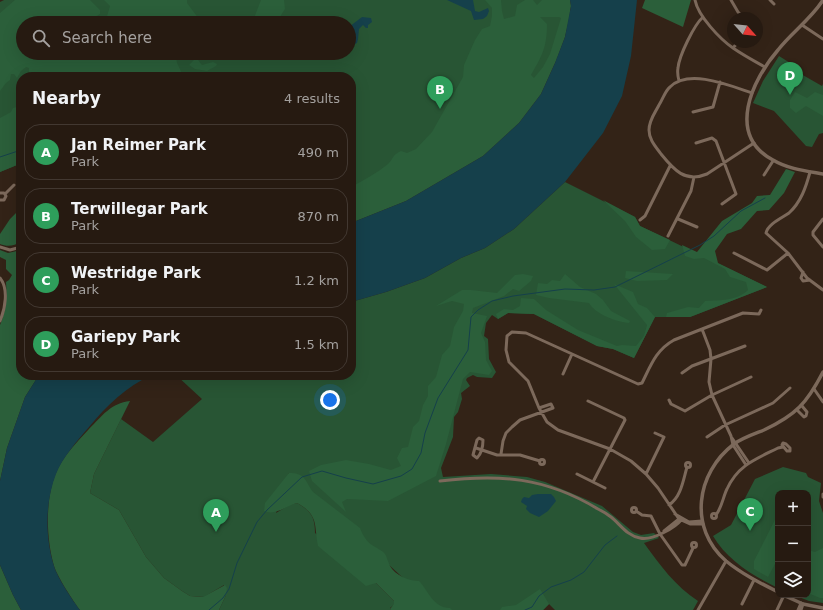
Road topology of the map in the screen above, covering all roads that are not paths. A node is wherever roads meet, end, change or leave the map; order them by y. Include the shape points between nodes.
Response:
1 (696, 0) edge
2 (732, 0) edge
3 (770, 0) edge
4 (823, 0) edge
5 (774, 4) dead end
6 (738, 12) edge
7 (703, 17) junction
8 (802, 25) junction
9 (823, 39) edge
10 (727, 43) joint
11 (723, 47) dead end
12 (733, 48) edge
13 (765, 67) junction
14 (679, 81) junction
15 (720, 82) junction
16 (752, 93) junction
17 (693, 112) dead end
18 (696, 143) dead end
19 (754, 143) junction
20 (773, 161) junction
21 (725, 162) junction
22 (670, 166) junction
23 (810, 172) junction
24 (823, 174) edge
25 (764, 175) dead end
26 (694, 177) junction
27 (14, 185) dead end
28 (0, 193) edge
29 (5, 194) junction
30 (0, 200) edge
31 (722, 204) dead end
32 (678, 219) junction
33 (823, 219) edge
34 (640, 220) dead end
35 (697, 227) dead end
36 (668, 236) dead end
37 (0, 247) edge
38 (823, 247) edge
39 (16, 249) edge
40 (734, 253) dead end
41 (788, 253) junction
42 (0, 278) edge
43 (823, 290) edge
44 (761, 310) dead end
45 (0, 319) edge
46 (702, 329) junction
47 (542, 339) junction
48 (541, 344) dead end
49 (745, 346) dead end
50 (572, 354) junction
51 (711, 359) junction
52 (823, 372) edge
53 (682, 373) dead end
54 (563, 374) dead end
55 (751, 377) dead end
56 (790, 388) dead end
57 (814, 389) junction
58 (712, 395) junction
59 (669, 400) dead end
60 (588, 401) dead end
61 (823, 402) edge
62 (802, 406) junction
63 (540, 410) junction
64 (797, 410) junction
65 (726, 425) junction
66 (655, 433) dead end
67 (707, 437) dead end
68 (735, 444) junction
69 (783, 447) dead end
70 (476, 448) junction
71 (481, 449) junction
72 (610, 449) junction
73 (501, 454) junction
74 (540, 461) dead end
75 (747, 464) junction
76 (687, 467) dead end
77 (577, 474) dead end
78 (646, 474) junction
79 (440, 481) dead end
80 (594, 482) junction
81 (605, 488) dead end
82 (669, 505) junction
83 (636, 511) dead end
84 (716, 515) dead end
85 (680, 519) junction
86 (703, 522) junction
87 (660, 534) junction
88 (693, 548) dead end
89 (726, 561) junction
90 (754, 580) junction
91 (775, 590) edge
92 (782, 598) edge
93 (789, 598) edge
94 (742, 604) dead end
95 (802, 604) junction
96 (820, 608) edge
97 (698, 610) edge
98 (776, 610) edge
99 (799, 610) edge

1 - 7 street
2 - 6 street
3 - 5 street
4 - 8 street
7 - 10 street
7 - 14 street via 692,32 679,63
8 - 9 street
8 - 13 street via 781,45
10 - 11 street
12 - 13 street
13 - 16 street
14 - 15 street via 704,79
14 - 22 street via 668,89 649,127 653,144
15 - 16 street
15 - 17 street via 712,107
16 - 19 street via 747,125
18 - 21 street via 716,139
19 - 20 street
19 - 21 street
20 - 23 street
20 - 25 street
21 - 26 street via 707,174
21 - 31 street via 736,194
22 - 26 street via 681,174
22 - 34 street via 645,216
23 - 24 street
23 - 41 street via 806,188 798,203 766,231 767,235
26 - 32 street via 691,191
27 - 29 street
28 - 29 street
29 - 30 street via 5,199
32 - 35 street
32 - 36 street
33 - 38 street via 813,235
37 - 39 street
40 - 41 street via 767,270
41 - 43 street via 810,280
42 - 45 street via 5,292
44 - 46 street via 759,314 743,313
46 - 50 street via 665,345 657,354 642,383 638,384
46 - 51 street
47 - 48 street
47 - 50 street
47 - 63 street via 526,333 512,332 508,336 506,350 509,362 528,381
49 - 51 street
50 - 54 street
51 - 53 street
51 - 58 street via 709,382
52 - 57 street
55 - 58 street
56 - 65 street via 773,403
57 - 61 street
57 - 62 street
58 - 59 street via 685,411 671,404
58 - 65 street
60 - 72 street via 625,420
62 - 64 street
62 - 64 street via 807,412 806,416
63 - 72 street via 547,422 558,430
63 - 73 street via 512,427 505,437
64 - 68 street
65 - 67 street
65 - 68 street
66 - 78 street via 664,437
68 - 75 street
68 - 86 street via 719,458 706,479 702,496
69 - 75 street
70 - 71 street
70 - 71 street via 475,458
70 - 71 street via 479,438 483,442
71 - 73 street
72 - 78 street via 631,461
72 - 80 street
73 - 74 street via 526,456
75 - 84 street via 731,480
76 - 82 street via 680,492
77 - 80 street
78 - 82 street
79 - 87 street via 493,477 522,479 552,487 588,503 638,538 646,539
80 - 81 street
82 - 85 street
83 - 87 street via 651,516
85 - 86 street
85 - 87 street
86 - 89 street via 711,543
87 - 88 street via 682,565
89 - 90 street
89 - 97 street
90 - 91 street
90 - 94 street
92 - 98 street
93 - 95 street
95 - 96 street
95 - 99 street

